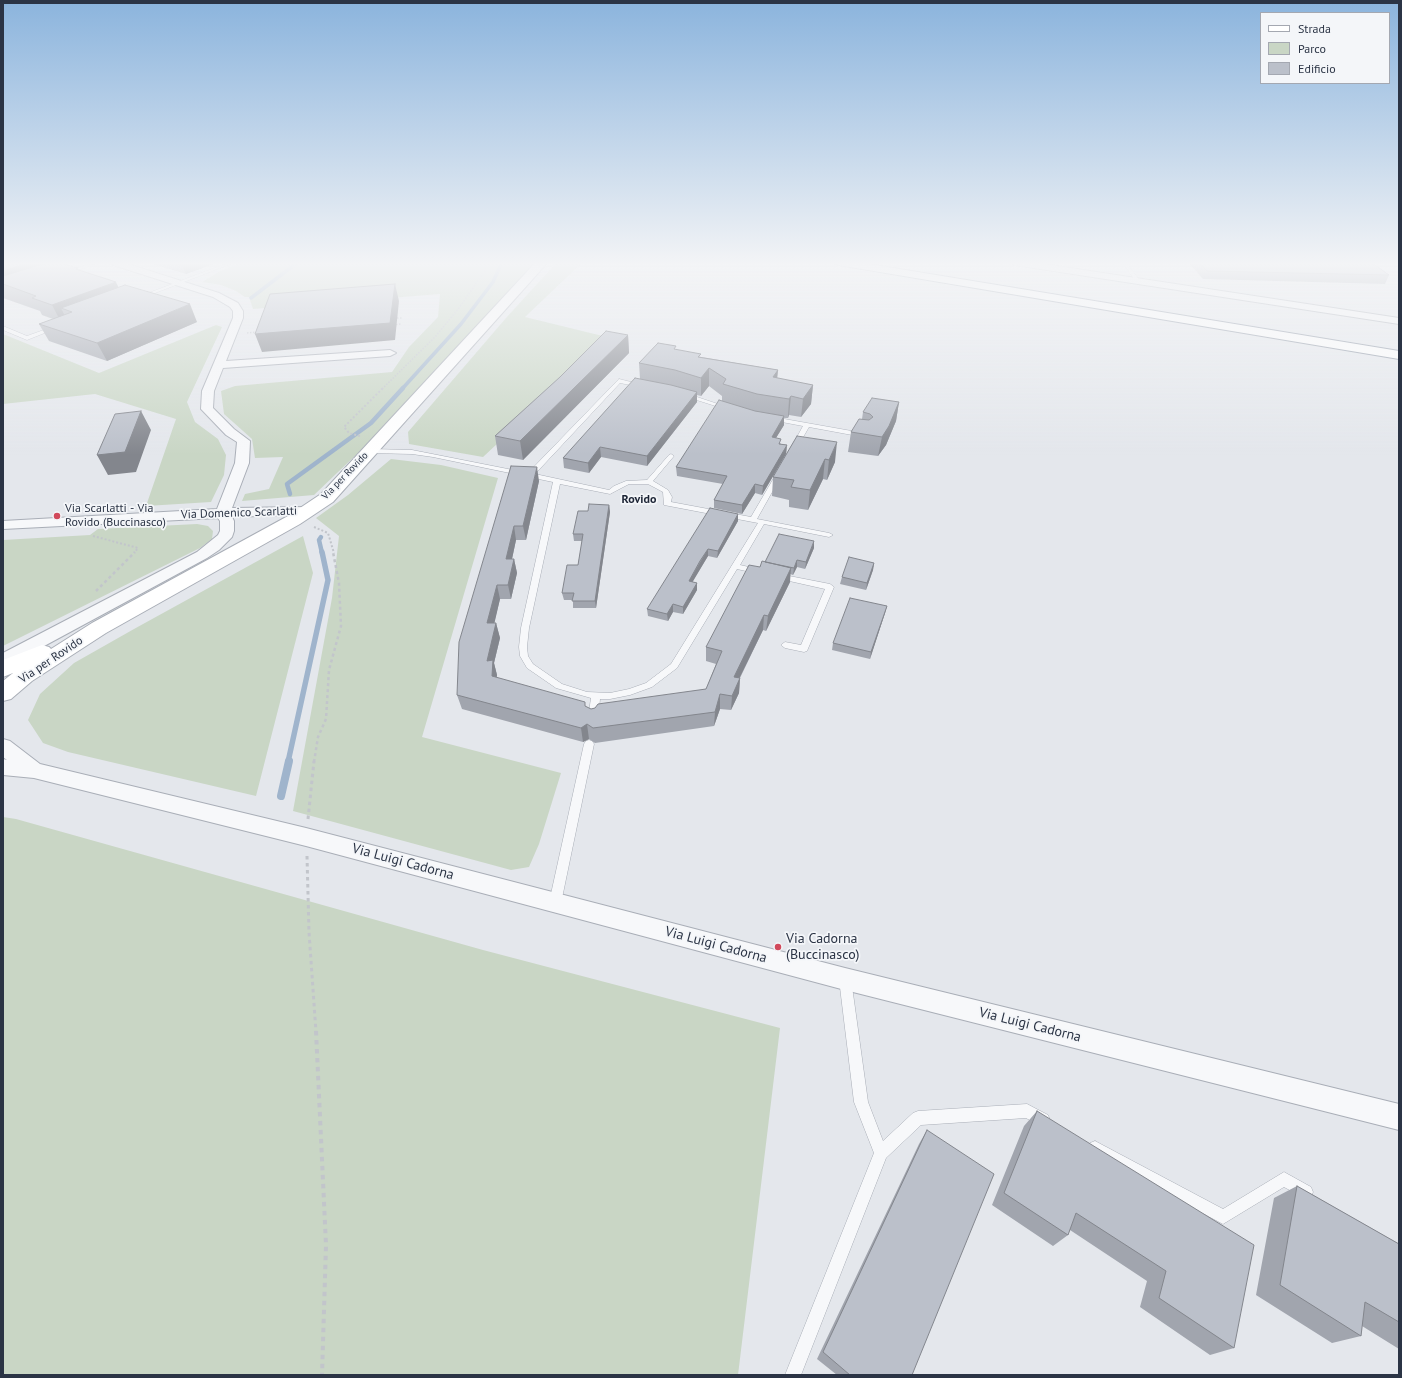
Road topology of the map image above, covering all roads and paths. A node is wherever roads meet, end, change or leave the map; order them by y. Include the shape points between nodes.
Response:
1 (59, 326) edge
2 (235, 326) edge
3 (444, 326) edge
4 (483, 326) edge
5 (1226, 326) edge
6 (1288, 326) edge
7 (3, 328) edge
8 (262, 332) edge
9 (231, 335) junction
10 (1399, 344) edge
11 (390, 353) dead end
12 (1399, 355) edge
13 (219, 365) junction
14 (650, 387) edge
15 (680, 394) edge
16 (732, 409) edge
17 (770, 419) edge
18 (807, 425) junction
19 (362, 436) dead end
20 (866, 436) edge
21 (370, 451) junction
22 (791, 452) edge
23 (671, 456) dead end
24 (780, 473) edge
25 (530, 475) junction
26 (557, 480) junction
27 (649, 482) junction
28 (223, 513) junction
29 (301, 516) junction
30 (757, 521) junction
31 (3, 525) edge
32 (90, 535) dead end
33 (829, 535) dead end
34 (735, 566) junction
35 (96, 592) dead end
36 (99, 628) junction
37 (785, 645) dead end
38 (3, 661) edge
39 (3, 669) edge
40 (3, 693) edge
41 (596, 696) junction
42 (3, 697) edge
43 (593, 719) edge
44 (589, 744) edge
45 (3, 746) edge
46 (3, 767) edge
47 (34, 770) junction
48 (306, 837) junction
49 (555, 902) junction
50 (845, 979) junction
51 (1399, 1117) edge
52 (1055, 1126) edge
53 (1083, 1141) edge
54 (880, 1152) junction
55 (1318, 1199) edge
56 (322, 1375) edge
57 (793, 1375) edge

1 - 7 lane via 27,338
2 - 9 street
3 - 19 path via 344,427 349,433
4 - 21 main road, Via per Rovido
5 - 12 main road
6 - 10 main road
8 - 9 path
9 - 13 street
11 - 13 street
13 - 28 street via 208,391 208,409 230,432 244,441 242,463
14 - 25 lane via 619,381
15 - 16 lane
17 - 18 lane
18 - 20 lane
18 - 22 lane
21 - 25 lane via 433,455
21 - 29 main road, Via per Rovido via 327,498
23 - 27 lane
24 - 30 lane
25 - 26 lane
26 - 27 lane via 610,492 628,482
26 - 41 lane via 525,628 524,656 530,666 559,686
27 - 30 lane via 666,491 666,503
28 - 29 street, Via Domenico Scarlatti via 257,511
28 - 31 street, Via Domenico Scarlatti
28 - 38 street via 227,521 227,531 225,537 214,547
29 - 36 main road, Via per Rovido
29 - 48 path via 328,532 339,583 342,626 329,670 326,719 318,737 314,758
30 - 33 lane
30 - 34 lane
32 - 35 path via 138,548
34 - 37 lane via 830,587 804,649
34 - 41 lane via 674,666 649,685 630,692
36 - 39 main road, Via per Rovido
36 - 40 main road, Via per Rovido
40 - 42 main road
41 - 43 lane
44 - 49 lane
45 - 47 street, Via Luigi Cadorna
46 - 47 street, Via Luigi Cadorna
47 - 48 street, Via Luigi Cadorna
48 - 49 street, Via Luigi Cadorna
48 - 56 path via 326,1245
49 - 50 street, Via Luigi Cadorna
50 - 51 street, Via Luigi Cadorna
50 - 54 lane via 861,1102
52 - 54 lane via 1027,1111 918,1118
53 - 55 lane via 1223,1217 1284,1179
54 - 57 lane

